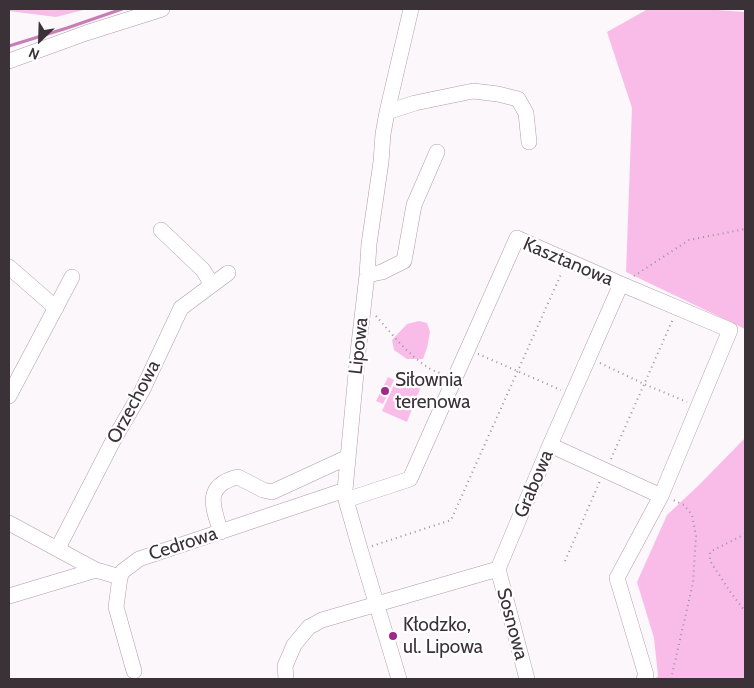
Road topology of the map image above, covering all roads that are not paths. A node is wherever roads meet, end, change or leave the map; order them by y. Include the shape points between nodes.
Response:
1 (162, 9) edge
2 (410, 9) edge
3 (9, 61) edge
4 (387, 112) junction
5 (530, 142) dead end
6 (437, 152) dead end
7 (161, 230) dead end
8 (9, 268) edge
9 (228, 273) dead end
10 (367, 275) junction
11 (72, 277) dead end
12 (621, 284) junction
13 (210, 286) junction
14 (56, 308) junction
15 (738, 329) edge
16 (9, 396) edge
17 (550, 445) junction
18 (348, 457) junction
19 (345, 495) junction
20 (660, 496) junction
21 (9, 523) edge
22 (221, 532) junction
23 (58, 548) junction
24 (498, 569) junction
25 (96, 570) junction
26 (120, 577) junction
27 (9, 596) edge
28 (377, 604) junction
29 (134, 671) dead end
30 (286, 679) edge
31 (399, 679) edge
32 (527, 679) edge
33 (644, 679) edge

1 - 3 street
2 - 4 street, Lipowa
4 - 5 street via 473,91 498,94 518,99 526,113
4 - 10 street, Lipowa
6 - 10 street via 414,205 404,261 382,272
7 - 13 street via 203,270
8 - 14 street
9 - 13 street, Orzechowa
10 - 18 street, Lipowa
11 - 14 street
12 - 15 street, Kasztanowa
12 - 17 street, Grabowa
12 - 19 street, Kasztanowa via 517,238 410,479
13 - 23 street, Orzechowa via 181,308 142,391
14 - 16 street
15 - 20 street, Kasztanowa via 698,406
17 - 20 street
17 - 24 street, Grabowa
18 - 19 street, Lipowa
18 - 22 street via 272,492 238,477 229,479 216,489 213,499
19 - 22 street, Cedrowa
19 - 28 street, Lipowa
20 - 33 street, Kasztanowa via 617,578 646,675
21 - 23 street
22 - 26 street, Cedrowa via 139,559
23 - 25 street
24 - 28 street
24 - 32 street, Sosnowa
25 - 26 street
25 - 27 street
26 - 29 street via 116,608
28 - 30 street via 322,620 310,627 294,645 285,666
28 - 31 street, Lipowa

